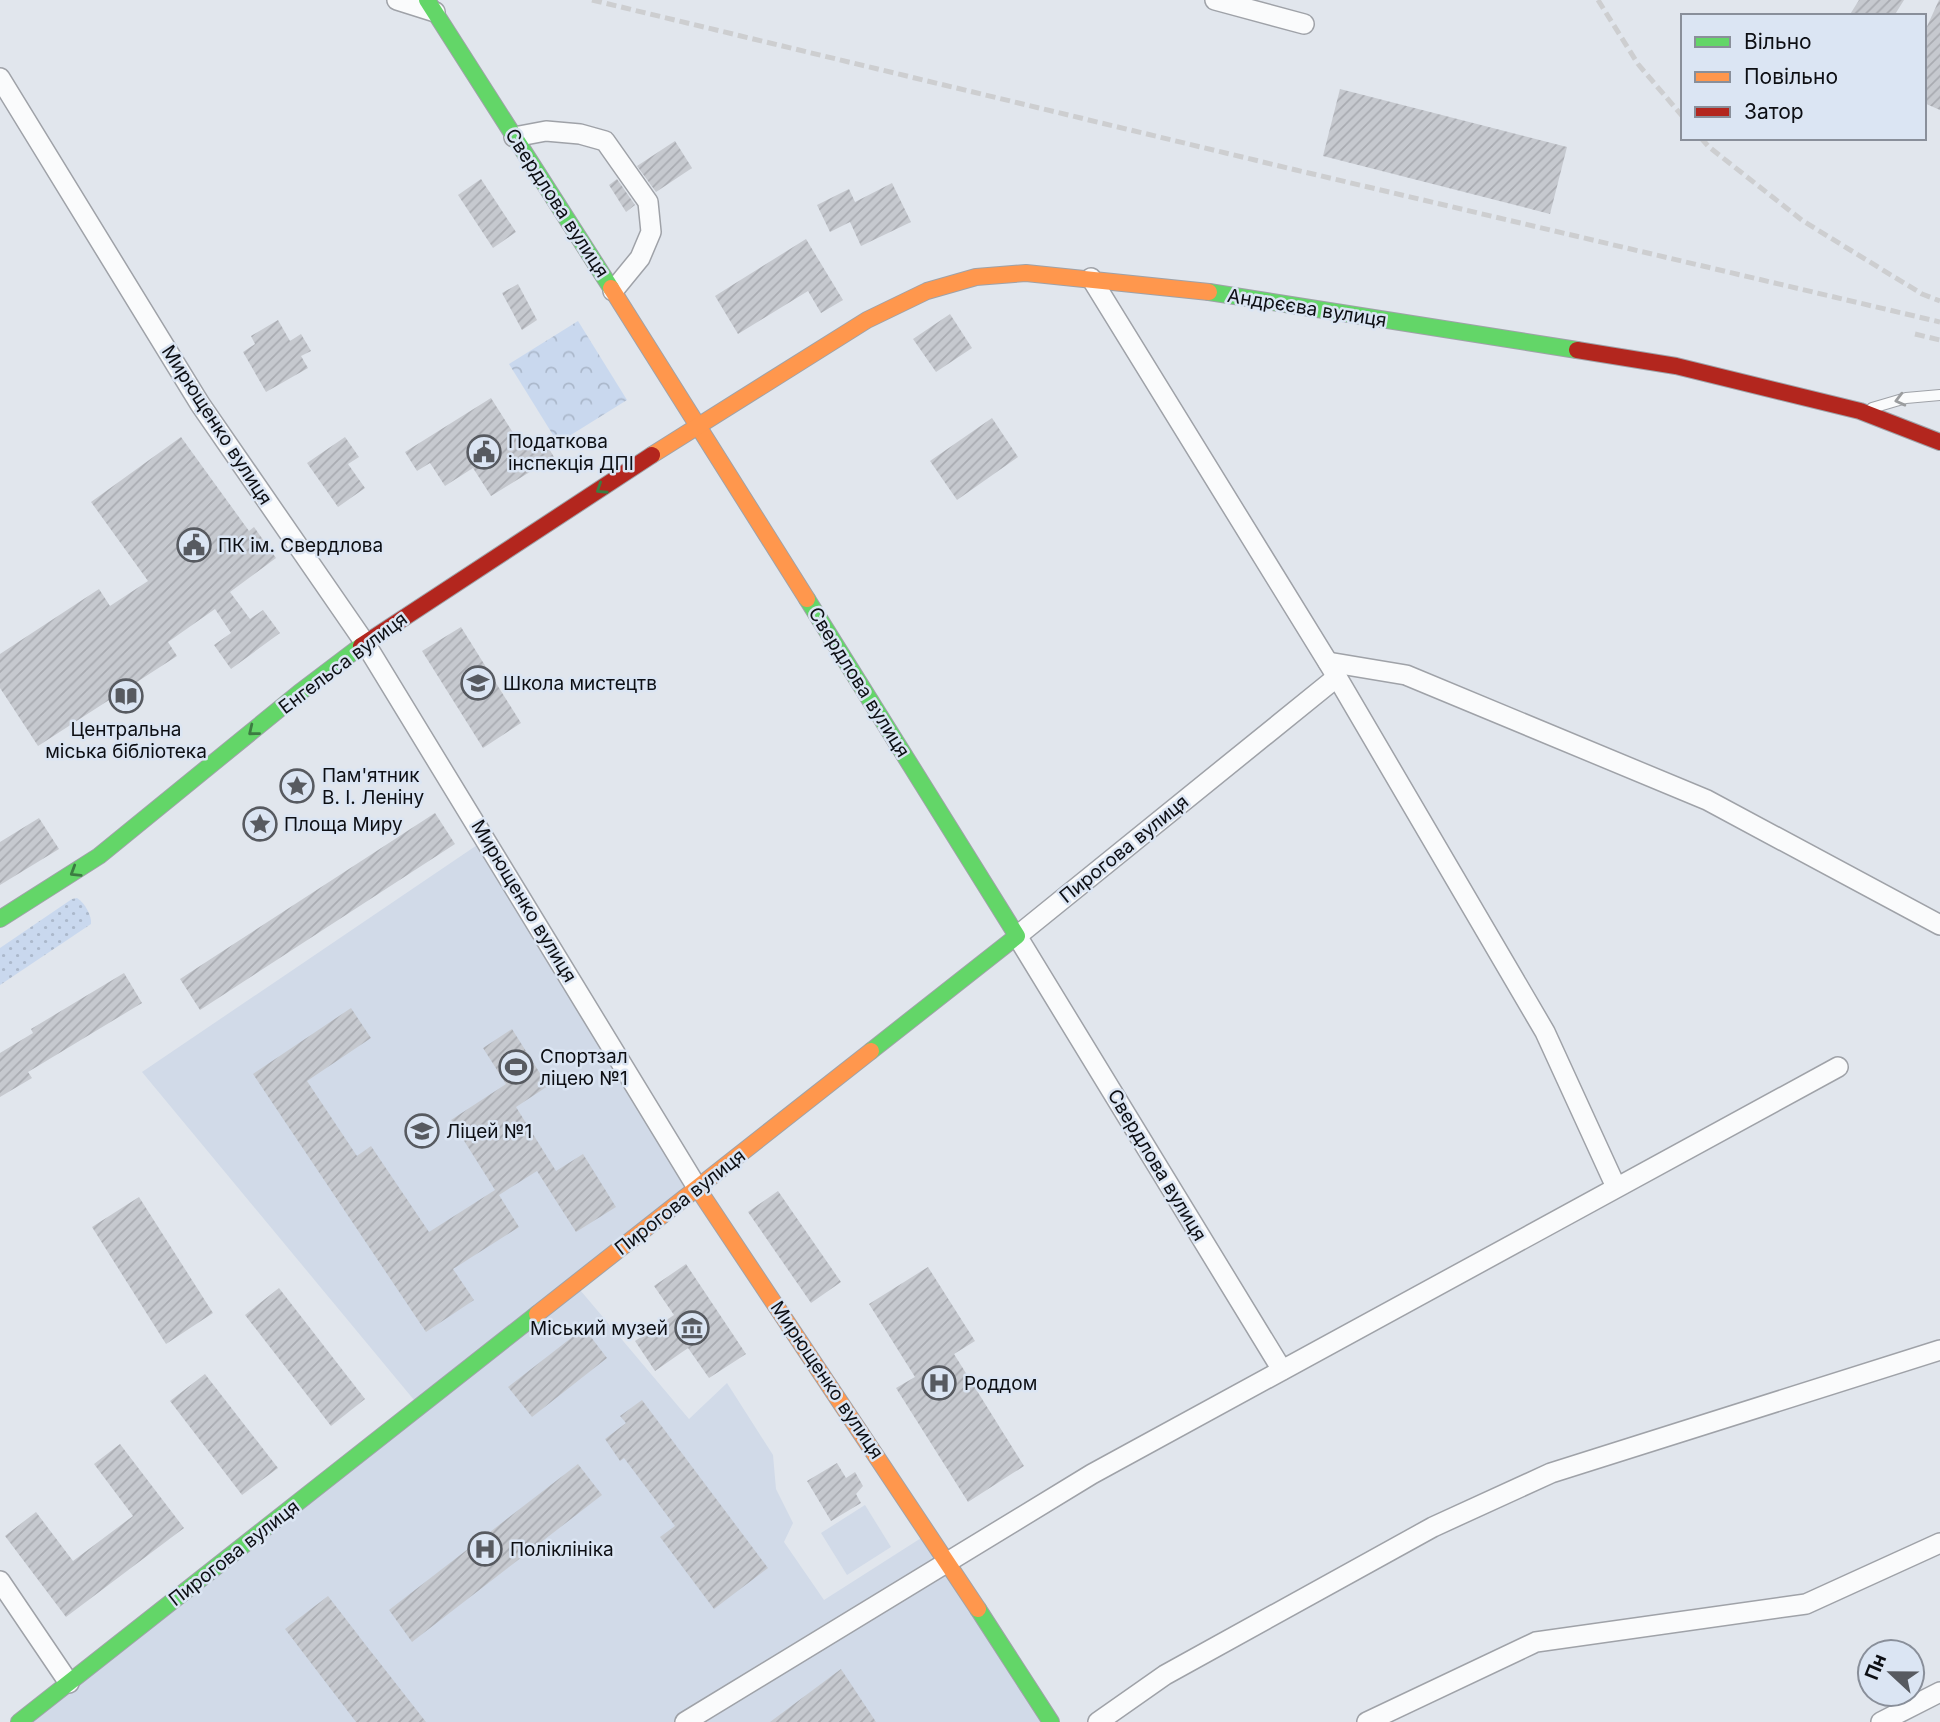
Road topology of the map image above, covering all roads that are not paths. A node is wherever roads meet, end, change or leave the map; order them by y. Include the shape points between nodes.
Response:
1 (397, 0) edge
2 (1214, 0) edge
3 (431, 6) edge
4 (1304, 24) dead end
5 (0, 78) edge
6 (514, 137) junction
7 (1091, 278) junction
8 (613, 291) junction
9 (1940, 395) edge
10 (1860, 411) junction
11 (699, 425) junction
12 (1940, 442) edge
13 (365, 643) junction
14 (1333, 670) junction
15 (0, 919) edge
16 (1940, 925) edge
17 (1017, 936) junction
18 (1838, 1067) dead end
19 (1616, 1187) junction
20 (698, 1189) junction
21 (1940, 1350) edge
22 (1282, 1370) junction
23 (1940, 1543) edge
24 (947, 1561) junction
25 (0, 1581) edge
26 (69, 1683) junction
27 (1940, 1692) edge
28 (19, 1722) edge
29 (685, 1722) edge
30 (1051, 1722) edge
31 (1098, 1722) edge
32 (1367, 1722) edge
33 (1881, 1722) edge

1 - 3 street
2 - 4 street
3 - 6 street, Свердлова вулиця
5 - 13 street, Мирющенко вулиця via 200,404
6 - 8 street, Свердлова вулиця
6 - 8 street via 546,131 605,141 648,202 651,232 640,258
7 - 10 street, Андрєєва вулиця via 1175,287 1676,366
7 - 11 street, Андрєєва вулиця via 1026,273 976,277 927,291 867,320
7 - 14 street
8 - 11 street, Свердлова вулиця
9 -> 10 lane via 1906,398
10 - 12 street, Андрєєва вулиця
11 -> 13 street, Енгельса вулиця
11 - 17 street, Свердлова вулиця
13 -> 15 street, Енгельса вулиця via 99,856
13 - 20 street, Мирющенко вулиця
14 - 16 street via 1406,676 1707,800
14 - 17 street, Пирогова вулиця
14 - 19 street via 1545,1032
17 - 20 street, Пирогова вулиця
17 - 22 street, Свердлова вулиця
18 - 19 street
19 - 22 street
20 - 24 street, Мирющенко вулиця
20 - 26 street, Пирогова вулиця
21 - 31 street via 1551,1473 1433,1527 1165,1675
22 - 24 street via 1092,1474
23 - 32 street via 1806,1604 1536,1642
24 - 29 street
24 - 30 street, Мирющенко вулиця
25 - 26 street
26 - 28 street, Пирогова вулиця
27 - 33 street

